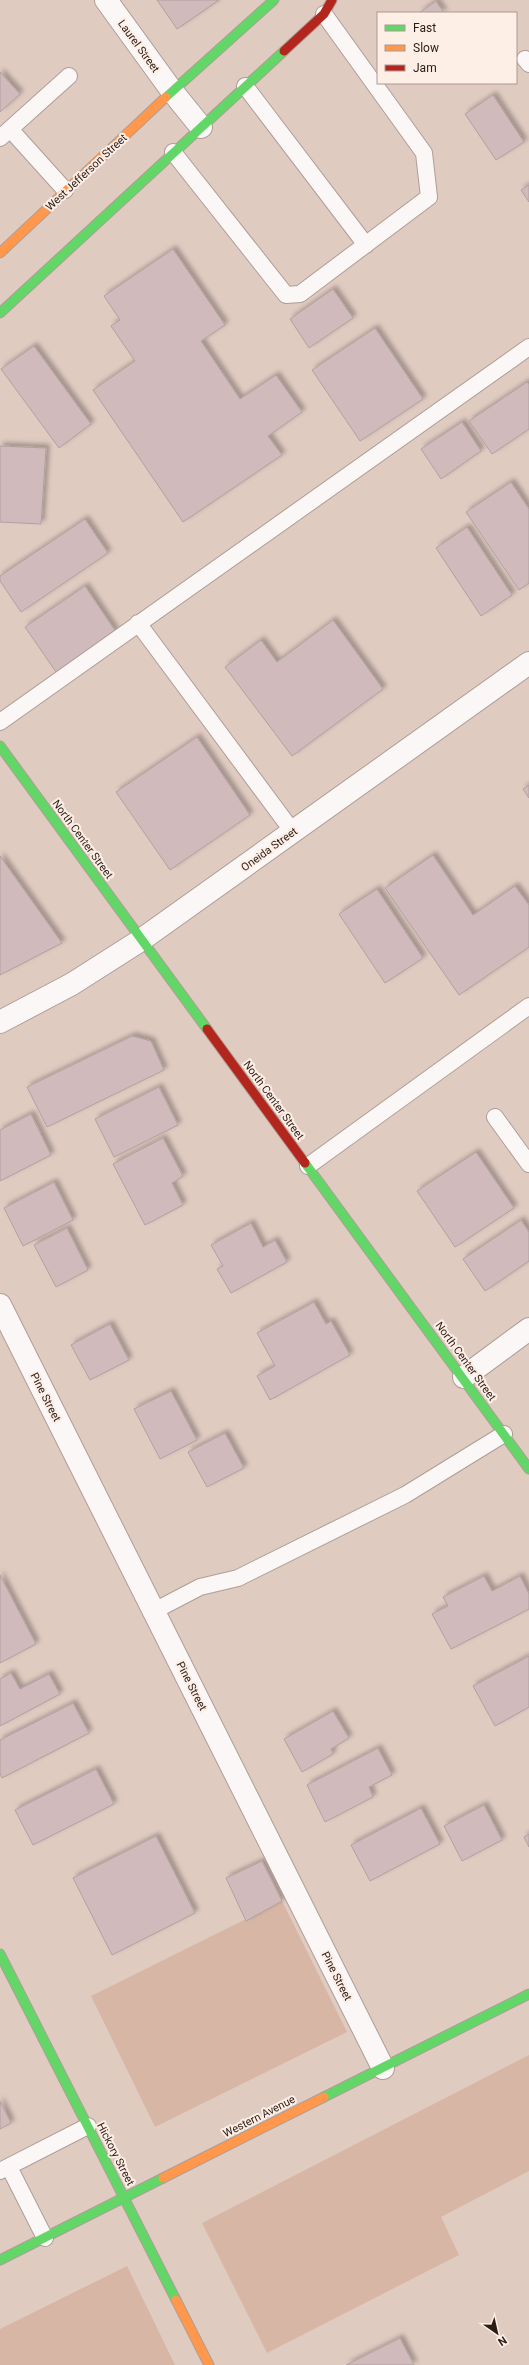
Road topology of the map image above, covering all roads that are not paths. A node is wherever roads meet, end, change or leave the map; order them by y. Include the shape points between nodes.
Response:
1 (106, 0) edge
2 (274, 0) edge
3 (328, 7) edge
4 (69, 76) dead end
5 (377, 81) edge
6 (379, 84) edge
7 (245, 86) junction
8 (172, 91) junction
9 (201, 127) junction
10 (5, 133) edge
11 (173, 152) junction
12 (65, 190) junction
13 (366, 245) junction
14 (0, 253) edge
15 (0, 314) edge
16 (529, 347) edge
17 (138, 623) junction
18 (529, 663) edge
19 (0, 722) edge
20 (0, 746) edge
21 (293, 832) junction
22 (141, 940) junction
23 (529, 1006) edge
24 (0, 1022) edge
25 (495, 1117) dead end
26 (529, 1164) edge
27 (308, 1166) junction
28 (0, 1305) edge
29 (529, 1329) edge
30 (464, 1377) junction
31 (504, 1434) junction
32 (529, 1469) edge
33 (154, 1611) junction
34 (0, 1954) edge
35 (529, 1994) edge
36 (383, 2068) junction
37 (88, 2126) junction
38 (4, 2169) edge
39 (125, 2197) junction
40 (45, 2238) junction
41 (0, 2260) edge
42 (209, 2365) edge

1 - 8 street, Laurel Street
2 - 8 main road, West Jefferson Street
3 - 5 lane
3 - 7 main road
4 - 10 lane
6 - 13 lane via 424,152 429,197
7 - 9 main road
7 - 13 lane
8 - 9 street
8 - 12 main road, West Jefferson Street
9 - 11 main road
10 - 12 lane
11 - 13 lane via 286,295 300,294
11 - 15 main road
12 - 14 main road, West Jefferson Street
16 - 17 lane
17 - 19 lane
17 - 21 lane
18 - 21 street, Oneida Street
20 - 22 main road, North Center Street
21 - 22 street, Oneida Street
22 - 24 street, Oneida Street via 72,984
22 - 27 main road, North Center Street
23 - 27 lane
25 - 26 lane
27 - 30 main road, North Center Street
28 - 33 street, Pine Street
29 - 30 street
30 - 31 main road, North Center Street
31 - 32 main road, North Center Street
31 - 33 lane via 405,1494 238,1578 200,1587
33 - 36 street, Pine Street
34 - 37 main road, Hickory Street
35 - 36 main road, Western Avenue
36 - 39 main road, Western Avenue
37 - 38 lane
37 - 39 main road, Hickory Street
38 - 40 lane
39 - 40 main road, Western Avenue
39 - 42 main road, Hickory Street
40 - 41 main road, Western Avenue

